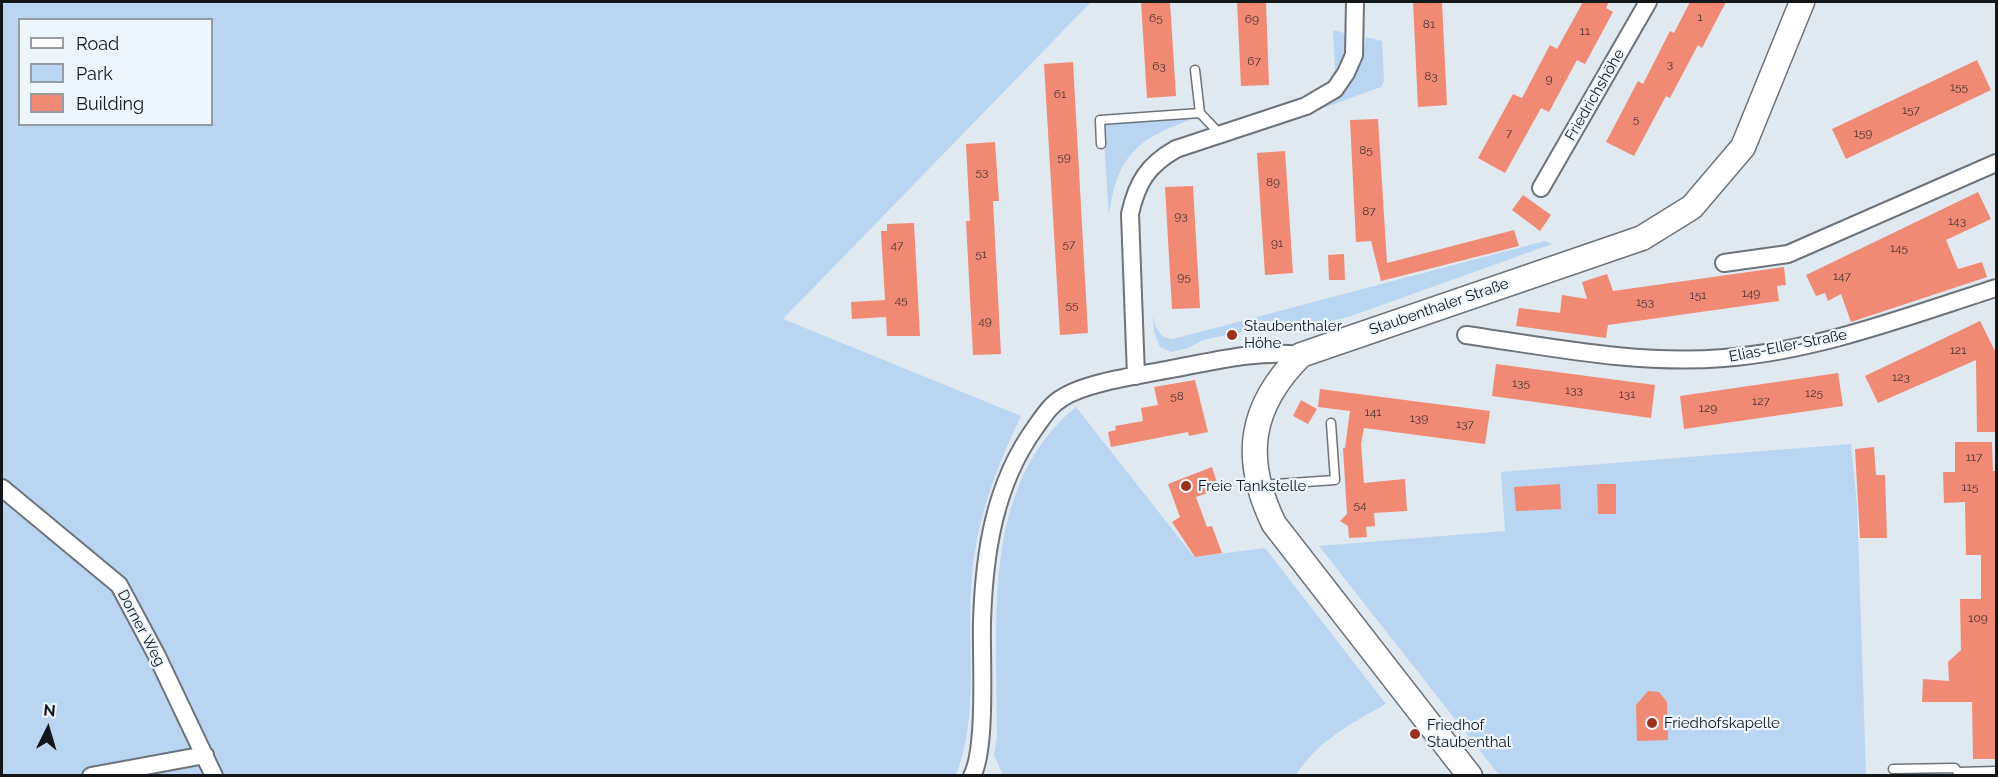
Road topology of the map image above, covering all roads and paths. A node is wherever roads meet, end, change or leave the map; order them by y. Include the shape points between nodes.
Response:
1 (1355, 2) edge
2 (1647, 2) edge
3 (1802, 2) edge
4 (1195, 70) dead end
5 (1200, 113) junction
6 (1220, 135) junction
7 (1101, 144) dead end
8 (1996, 163) edge
9 (1541, 188) dead end
10 (1725, 263) dead end
11 (1996, 288) edge
12 (1466, 335) dead end
13 (1301, 355) junction
14 (1136, 376) junction
15 (1331, 423) dead end
16 (1258, 486) junction
17 (2, 488) edge
18 (204, 755) junction
19 (1893, 769) dead end
20 (1996, 771) edge
21 (1960, 774) edge
22 (91, 776) edge
23 (214, 776) edge
24 (972, 776) edge
25 (1470, 776) edge

1 - 6 street via 1353,55 1347,73 1335,89 1306,106
2 - 9 street, Friedrichshöhe
3 - 13 main road, Staubenthaler Straße via 1743,147 1692,207 1642,238
4 - 5 lane
5 - 6 lane
5 - 7 lane via 1100,120
6 - 14 street via 1158,159 1144,174 1135,194 1130,214
8 - 10 street via 1788,254
11 - 12 street, Elias-Eller-Straße via 1858,332 1723,358 1611,356
13 - 14 street via 1269,352
13 - 16 main road, Staubenthaler Straße via 1263,404 1255,432 1253,462
14 - 24 street via 1062,397 1049,408 1020,449 994,517 985,560 980,750
15 - 16 lane via 1335,480
16 - 25 main road, Staubenthaler Straße via 1274,524
17 - 18 street, Dorner Weg via 119,585
18 - 22 street
18 - 23 street, Dorner Weg
19 - 21 lane via 1955,768
20 - 21 lane

